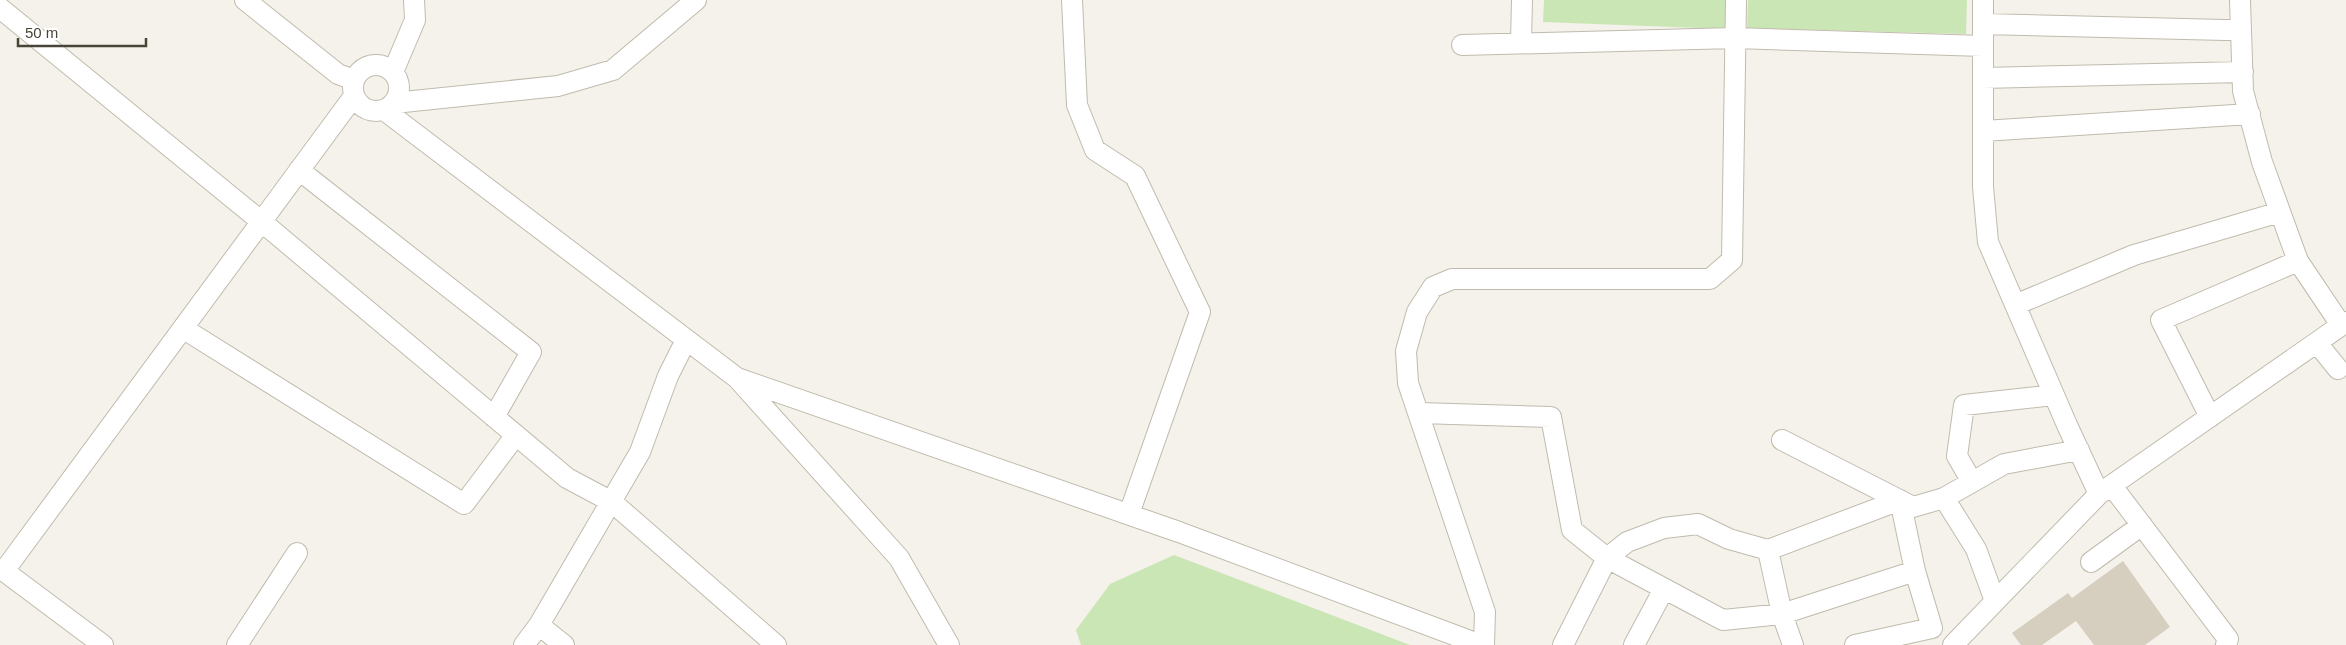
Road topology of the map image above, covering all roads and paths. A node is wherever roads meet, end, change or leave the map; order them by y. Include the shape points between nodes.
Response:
1 (245, 0) edge
2 (414, 0) edge
3 (696, 0) edge
4 (1072, 0) edge
5 (1522, 0) edge
6 (1736, 0) edge
7 (1983, 0) edge
8 (2240, 0) edge
9 (0, 8) edge
10 (1983, 24) junction
11 (2233, 29) junction
12 (1735, 38) junction
13 (1521, 42) junction
14 (1462, 44) dead end
15 (1983, 46) junction
16 (393, 72) junction
17 (2243, 72) junction
18 (1983, 78) junction
19 (354, 88) junction
20 (389, 106) junction
21 (2250, 114) junction
22 (1983, 131) junction
23 (300, 170) junction
24 (2280, 212) junction
25 (262, 222) junction
26 (2298, 260) junction
27 (2015, 305) junction
28 (2344, 324) edge
29 (184, 329) junction
30 (686, 340) junction
31 (2316, 343) junction
32 (2343, 371) edge
33 (737, 378) junction
34 (2054, 395) junction
35 (1419, 413) junction
36 (494, 417) junction
37 (2210, 417) junction
38 (516, 435) junction
39 (1782, 440) dead end
40 (2079, 450) junction
41 (1972, 482) junction
42 (2106, 490) junction
43 (1944, 498) junction
44 (1900, 500) junction
45 (612, 502) junction
46 (1129, 514) junction
47 (2142, 525) junction
48 (1768, 550) junction
49 (298, 553) dead end
50 (1606, 558) junction
51 (2091, 562) dead end
52 (1915, 571) junction
53 (2, 574) edge
54 (1664, 589) junction
55 (1995, 601) junction
56 (1782, 614) junction
57 (539, 625) junction
58 (2232, 643) edge
59 (103, 645) edge
60 (237, 645) edge
61 (524, 645) edge
62 (564, 645) edge
63 (776, 645) edge
64 (949, 645) edge
65 (1482, 645) edge
66 (1563, 645) edge
67 (1634, 645) edge
68 (1793, 645) edge
69 (1855, 645) edge
70 (1953, 645) edge

1 - 19 street
2 - 16 street via 415,20
3 - 20 street via 613,70 558,86
4 - 46 street via 1077,106 1095,150 1135,176 1200,312
5 - 13 street
6 - 12 street
7 - 10 street
8 - 11 street
9 - 25 street
10 - 11 street
10 - 15 street
11 - 17 street
12 - 13 street
12 - 15 street
12 - 35 street via 1732,260 1710,279 1452,279 1432,287 1417,312 1406,351 1408,383
13 - 14 street
15 - 18 street
16 - 19 street via 384,66 363,68
16 - 20 street via 400,88
17 - 18 street
17 - 21 street
18 - 22 street
19 - 20 street via 364,108 372,111
19 - 23 street
20 - 30 street
21 - 22 street
21 - 24 street via 2262,162
22 - 27 street via 1983,187 1988,242
23 - 25 street
23 - 36 street via 531,352
24 - 26 street
24 - 27 street via 2134,255
25 - 29 street
25 - 36 street
26 - 28 street
26 - 37 street via 2161,320
27 - 34 street
28 - 31 street
29 - 38 street via 464,504
29 - 53 street
30 - 33 street
30 - 45 street via 668,376 640,452
31 - 32 street
31 - 37 street
33 - 46 street
33 - 64 street via 898,558
34 - 40 street
34 - 41 street via 1964,405 1958,456
35 - 50 street via 1551,417 1572,530
35 - 65 street via 1485,612
36 - 38 street
37 - 42 street
38 - 45 street via 567,478
39 - 44 street
40 - 41 street via 2004,464
40 - 42 street
41 - 43 street
42 - 47 street
42 - 55 street
43 - 44 street via 1913,507
43 - 55 street via 1976,549
44 - 48 street
44 - 52 street
45 - 57 street
45 - 63 street
46 - 65 street
47 - 51 street
47 - 58 street
48 - 50 street via 1698,524 1664,528 1626,542
48 - 56 street
49 - 60 street
50 - 54 street
50 - 66 street
52 - 56 street
52 - 69 street via 1932,628
53 - 59 street
54 - 56 street via 1723,620
54 - 67 street
55 - 70 street
56 - 68 street
57 - 61 street
57 - 62 street

